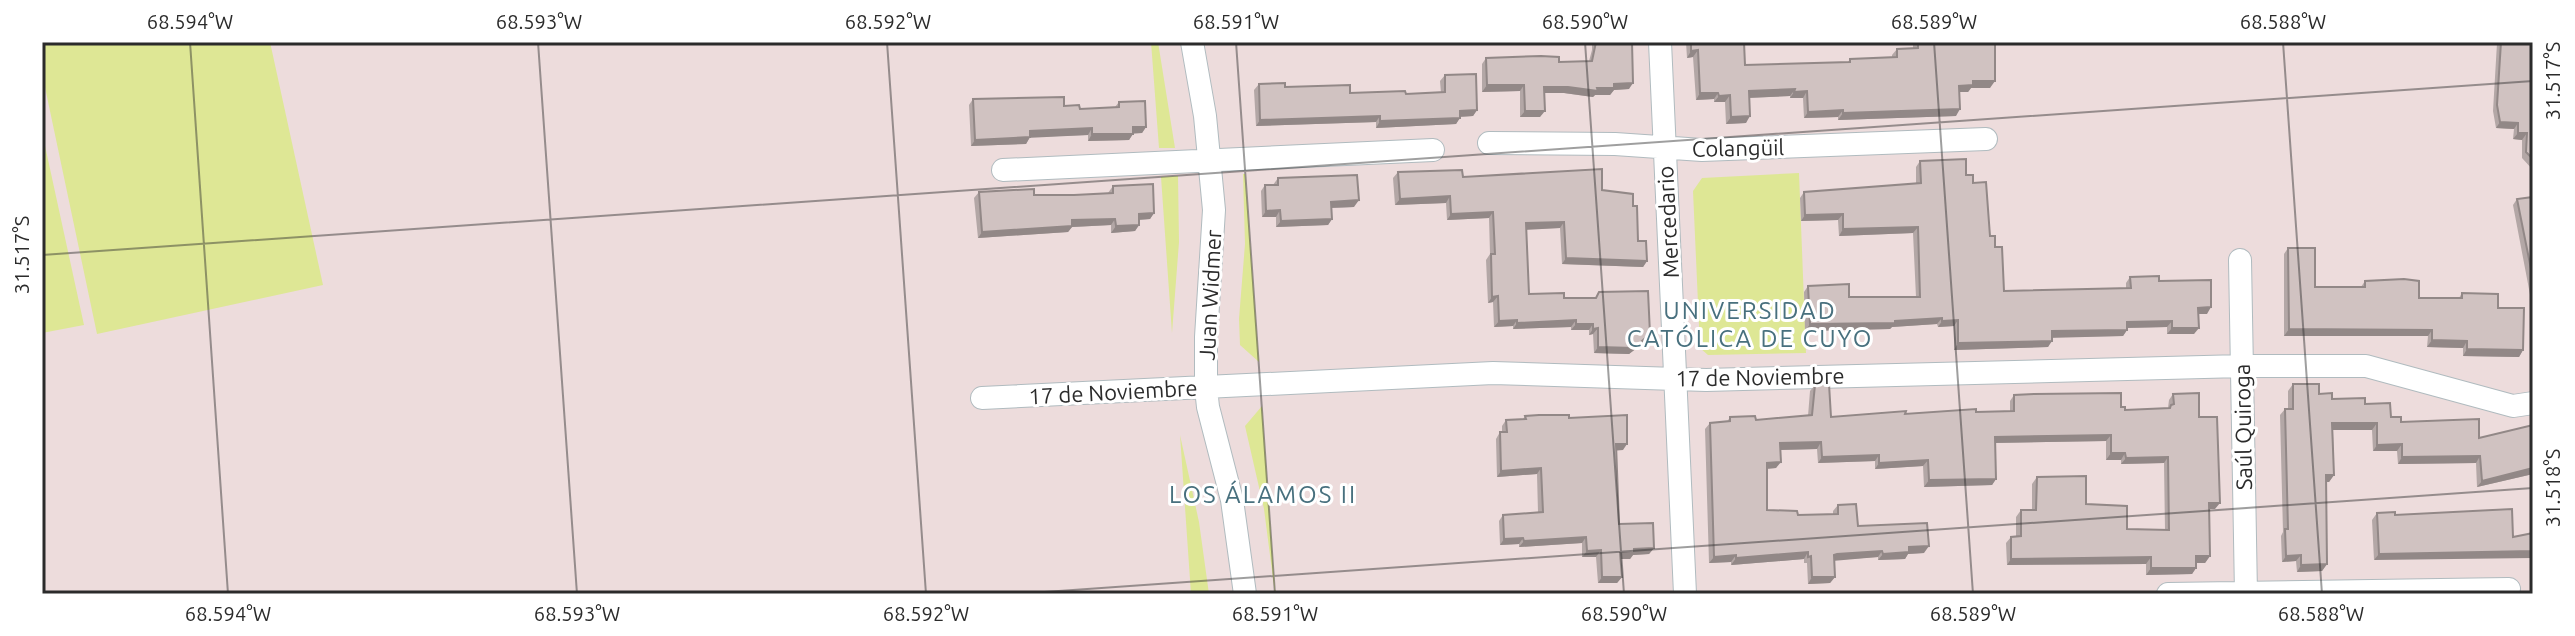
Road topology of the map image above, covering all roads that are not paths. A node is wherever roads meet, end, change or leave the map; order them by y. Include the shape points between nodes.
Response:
1 (1192, 42) edge
2 (1660, 42) edge
3 (1986, 139) dead end
4 (1489, 143) dead end
5 (1664, 147) junction
6 (1433, 150) dead end
7 (1210, 161) junction
8 (1003, 170) dead end
9 (2240, 260) dead end
10 (2242, 366) junction
11 (1675, 378) junction
12 (1206, 388) junction
13 (982, 398) dead end
14 (2533, 403) edge
15 (2509, 589) dead end
16 (2246, 593) edge
17 (1245, 594) edge
18 (1685, 594) edge
19 (2168, 594) edge

1 - 7 street, Juan Widmer
2 - 5 street, Mercedario
3 - 5 street, Colangüil
4 - 5 street, Colangüil
5 - 11 street, Mercedario
6 - 7 street
7 - 8 street
7 - 12 street, Juan Widmer via 1214,231
9 - 10 street, Saúl Quiroga
10 - 11 street, 17 de Noviembre
10 - 14 street, 17 de Noviembre via 2366,366 2513,406
10 - 16 street, Saúl Quiroga
11 - 12 street, 17 de Noviembre via 1493,373
11 - 18 street, Mercedario
12 - 13 street, 17 de Noviembre
12 - 17 street, Juan Widmer via 1232,500
15 - 16 street
16 - 19 street

